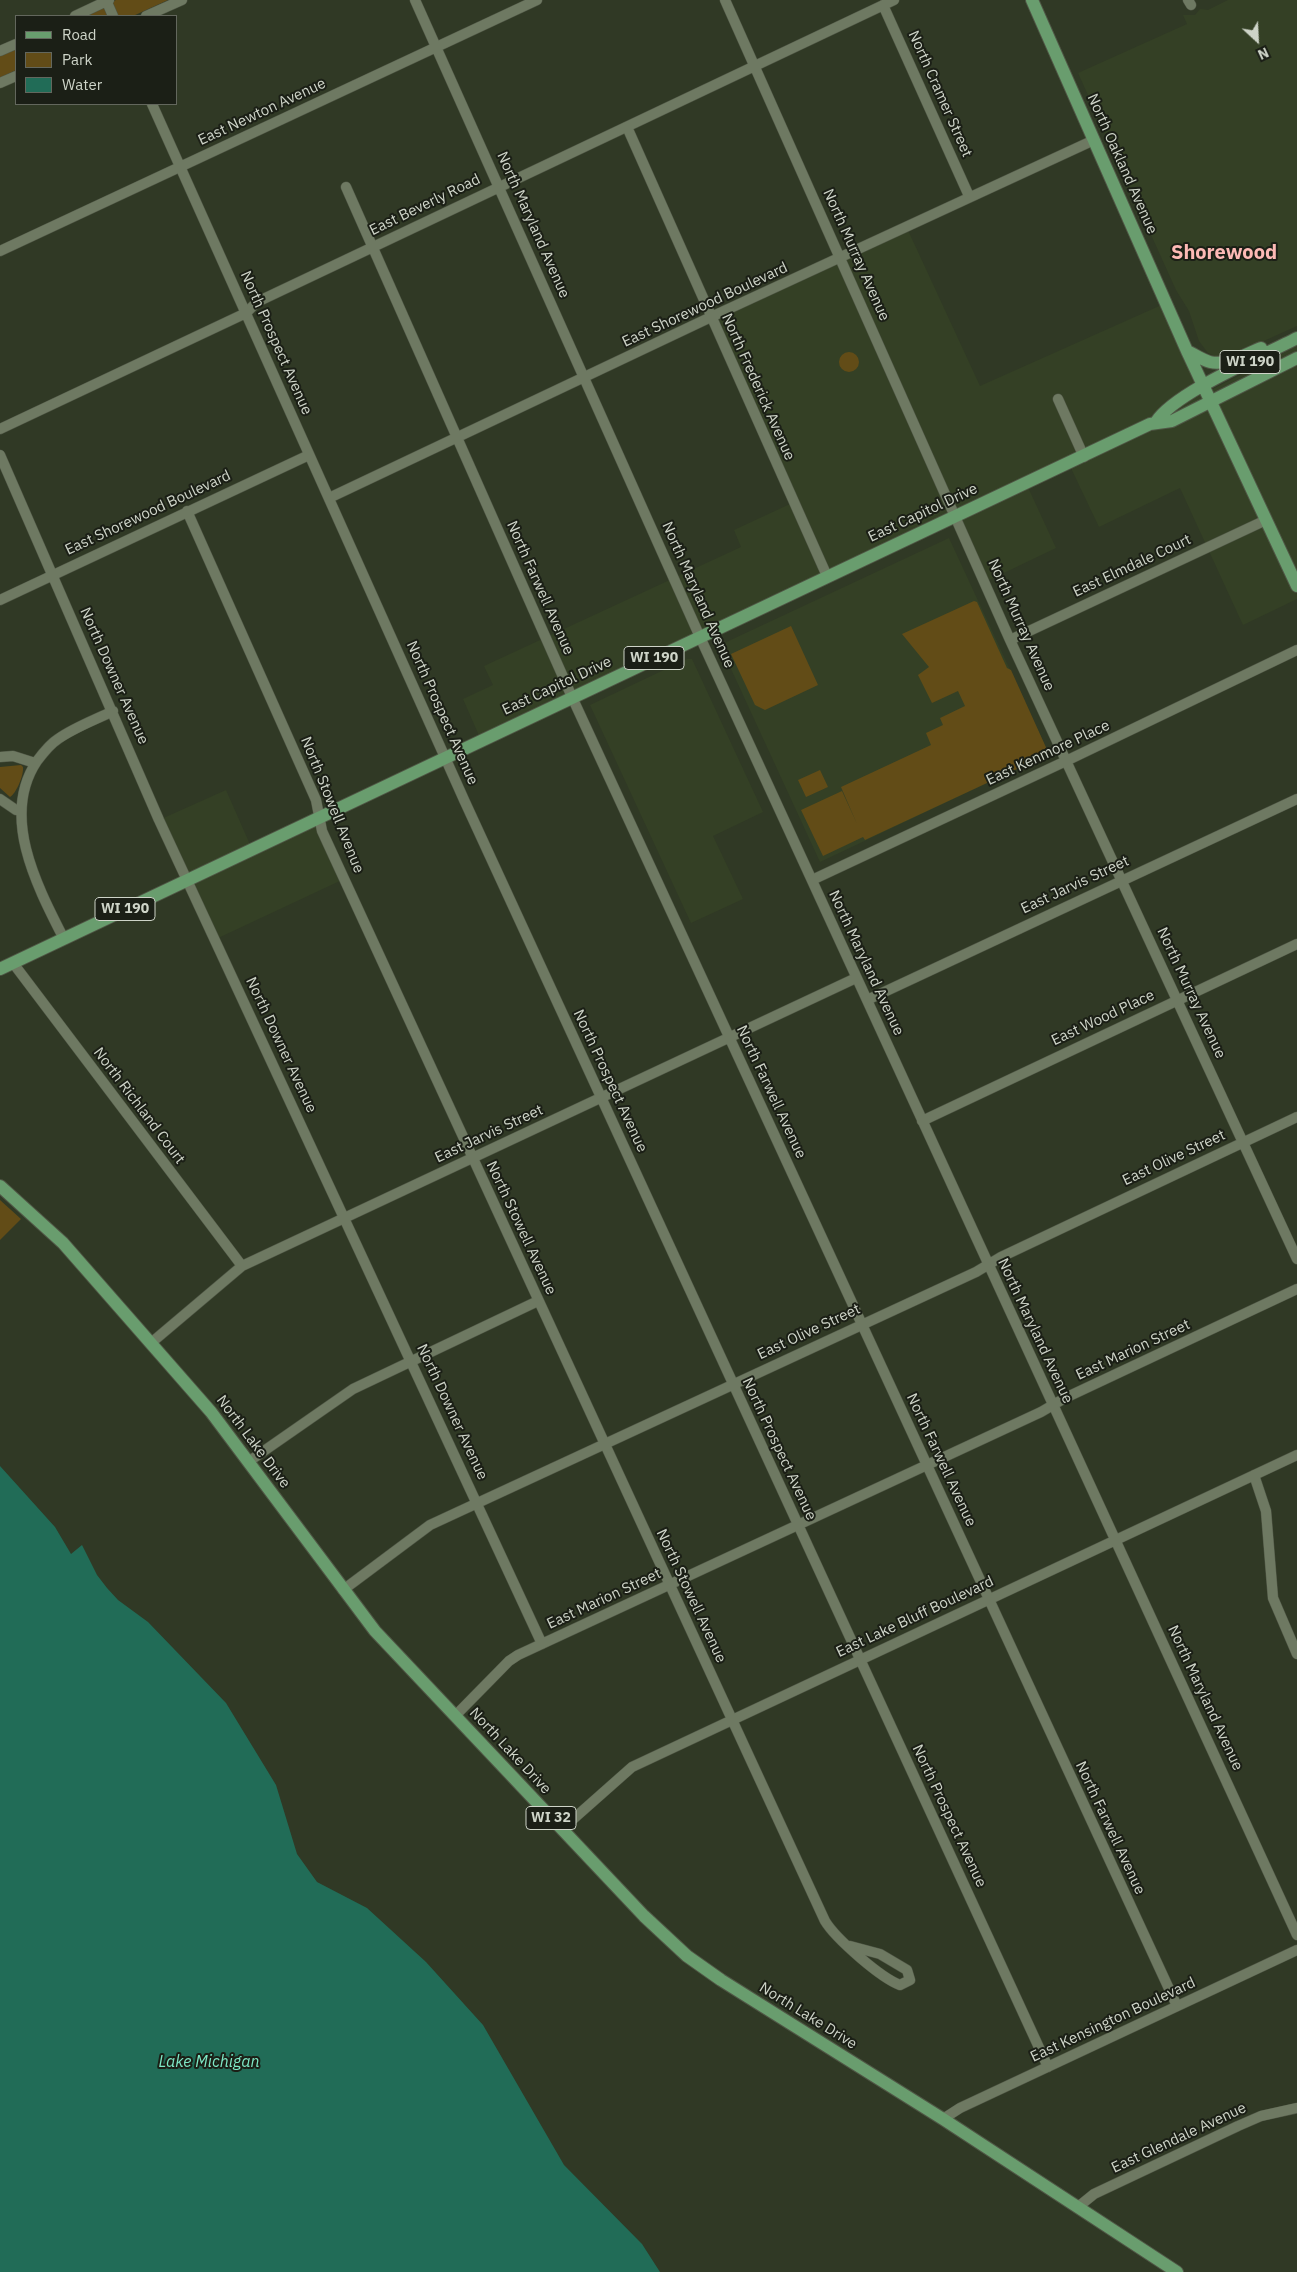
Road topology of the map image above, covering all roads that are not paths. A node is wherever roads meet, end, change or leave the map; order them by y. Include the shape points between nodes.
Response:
1 (107, 0) edge
2 (182, 0) edge
3 (415, 0) edge
4 (536, 0) edge
5 (725, 0) edge
6 (894, 0) edge
7 (1032, 0) edge
8 (884, 5) junction
9 (76, 15) edge
10 (113, 15) edge
11 (148, 15) edge
12 (15, 44) edge
13 (436, 46) junction
14 (0, 52) edge
15 (755, 67) junction
16 (15, 76) edge
17 (0, 83) edge
18 (152, 105) edge
19 (627, 128) junction
20 (1094, 140) junction
21 (180, 166) junction
22 (499, 186) junction
23 (346, 187) dead end
24 (970, 196) junction
25 (373, 247) junction
26 (0, 251) edge
27 (841, 258) junction
28 (246, 313) junction
29 (711, 317) junction
30 (1297, 331) edge
31 (1297, 338) edge
32 (1187, 351) junction
33 (1297, 358) edge
34 (584, 378) junction
35 (1204, 386) junction
36 (1058, 399) dead end
37 (1211, 401) junction
38 (1156, 422) junction
39 (0, 429) edge
40 (457, 437) junction
41 (0, 455) edge
42 (309, 455) junction
43 (1084, 457) junction
44 (329, 498) junction
45 (187, 511) junction
46 (955, 515) junction
47 (1266, 520) junction
48 (52, 575) junction
49 (826, 576) junction
50 (1297, 586) edge
51 (0, 600) edge
52 (700, 637) junction
53 (1010, 640) junction
54 (1297, 650) edge
55 (572, 697) junction
56 (113, 711) junction
57 (0, 757) edge
58 (445, 758) junction
59 (1066, 761) junction
60 (35, 763) junction
61 (0, 799) edge
62 (1297, 800) edge
63 (16, 810) junction
64 (321, 817) junction
65 (187, 880) junction
66 (812, 880) junction
67 (1122, 880) junction
68 (64, 939) junction
69 (1297, 944) edge
70 (12, 963) junction
71 (0, 969) edge
72 (856, 978) junction
73 (867, 1000) junction
74 (1178, 1000) junction
75 (729, 1037) junction
76 (601, 1098) junction
77 (1297, 1117) edge
78 (922, 1121) junction
79 (1243, 1142) junction
80 (473, 1158) junction
81 (0, 1186) edge
82 (345, 1218) junction
83 (1297, 1259) edge
84 (988, 1264) junction
85 (242, 1266) junction
86 (1297, 1290) edge
87 (538, 1301) junction
88 (862, 1324) junction
89 (151, 1343) junction
90 (411, 1361) junction
91 (733, 1384) junction
92 (1053, 1405) junction
93 (604, 1444) junction
94 (1297, 1455) edge
95 (248, 1462) junction
96 (927, 1466) junction
97 (1254, 1475) junction
98 (478, 1503) junction
99 (798, 1526) junction
100 (1115, 1540) junction
101 (670, 1586) junction
102 (343, 1590) junction
103 (987, 1599) junction
104 (542, 1644) junction
105 (1297, 1654) edge
106 (860, 1660) junction
107 (455, 1716) junction
108 (732, 1720) junction
109 (562, 1829) junction
110 (1297, 1935) edge
111 (850, 1946) junction
112 (1297, 1950) edge
113 (1177, 2006) junction
114 (1048, 2067) junction
115 (1295, 2110) edge
116 (943, 2119) junction
117 (1078, 2206) junction
118 (1177, 2272) edge

1 - 9 street
1 - 10 street
2 - 11 street
3 - 13 street, North Maryland Avenue
4 - 13 street, East Newton Avenue
5 - 15 street, North Murray Avenue
6 - 8 street, East Beverly Road
7 - 20 main road, North Oakland Avenue
8 - 15 street, East Beverly Road
8 - 24 street, North Cramer Street
12 - 14 street
13 - 21 street, East Newton Avenue
13 - 22 street, North Maryland Avenue
15 - 19 street, East Beverly Road
15 - 27 street, North Murray Avenue
16 - 17 street
18 - 21 street, North Prospect Avenue
19 - 22 street, East Beverly Road
19 - 29 street, North Frederick Avenue
20 - 24 street, East Shorewood Boulevard
20 - 32 main road, North Oakland Avenue
21 - 26 street, East Newton Avenue
21 - 28 street, North Prospect Avenue
22 - 25 street, East Beverly Road
22 - 34 street, North Maryland Avenue
23 - 25 street, North Farwell Avenue
24 - 27 street, East Shorewood Boulevard
25 - 28 street, East Beverly Road via 257,302
25 - 40 street, North Farwell Avenue
27 - 29 street, East Shorewood Boulevard
27 - 46 street, North Murray Avenue
28 - 39 street, East Beverly Road
28 - 42 street, North Prospect Avenue
29 - 34 street, East Shorewood Boulevard
29 - 49 street, North Frederick Avenue
30 - 32 main road via 1229,360 1210,362
31 - 35 main road, East Capitol Drive / WI 190
32 - 35 main road, North Oakland Avenue
33 - 37 main road, East Capitol Drive / WI 190
34 - 40 street, East Shorewood Boulevard
34 - 52 street, North Maryland Avenue
35 - 37 main road, North Oakland Avenue
35 - 38 main road, East Capitol Drive / WI 190 via 1161,414
36 - 43 street
37 - 38 main road, East Capitol Drive / WI 190 via 1172,420
37 - 47 main road, North Oakland Avenue
38 - 43 main road, East Capitol Drive / WI 190
40 - 44 street, East Shorewood Boulevard
40 - 55 street, North Farwell Avenue
41 - 48 street, North Downer Avenue
42 - 44 street, North Prospect Avenue
42 - 45 street, East Shorewood Boulevard
43 - 46 main road, East Capitol Drive / WI 190
44 - 58 street, North Prospect Avenue
45 - 48 street, East Shorewood Boulevard
45 - 64 street, North Stowell Avenue
46 - 49 main road, East Capitol Drive / WI 190
46 - 53 street, North Murray Avenue
47 - 50 main road, North Oakland Avenue
47 - 53 street, East Elmdale Court
48 - 51 street, East Shorewood Boulevard
48 - 56 street, North Downer Avenue
49 - 52 main road, East Capitol Drive / WI 190
52 - 55 main road, East Capitol Drive / WI 190
52 - 66 street, North Maryland Avenue
53 - 59 street, North Murray Avenue
54 - 59 street, East Kenmore Place
55 - 58 main road, East Capitol Drive / WI 190
55 - 75 street, North Farwell Avenue
56 - 60 street via 56,740
56 - 65 street, North Downer Avenue
57 - 60 street via 13,756
58 - 64 main road, East Capitol Drive / WI 190
58 - 76 street, North Prospect Avenue
59 - 66 street, East Kenmore Place
59 - 67 street, North Murray Avenue
60 - 63 street via 23,785
61 - 63 street
62 - 67 street, East Jarvis Street
63 - 68 street via 26,861
64 - 65 main road, East Capitol Drive / WI 190
64 - 80 street, North Stowell Avenue via 322,831
65 - 68 main road, East Capitol Drive / WI 190
65 - 82 street, North Downer Avenue
66 - 72 street, North Maryland Avenue
67 - 73 street, East Jarvis Street
67 - 74 street, North Murray Avenue
68 - 70 main road, East Capitol Drive / WI 190
69 - 74 street, East Wood Place
70 - 71 main road, East Capitol Drive / WI 190
70 - 85 street, North Richland Court
72 - 73 street, North Maryland Avenue
72 - 75 street, East Jarvis Street
73 - 78 street, North Maryland Avenue
74 - 78 street, East Wood Place
74 - 79 street, North Murray Avenue
75 - 76 street, East Jarvis Street
75 - 88 street, North Farwell Avenue
76 - 80 street, East Jarvis Street
76 - 91 street, North Prospect Avenue
77 - 79 street, East Olive Street
78 - 84 street, North Maryland Avenue
79 - 83 street, North Murray Avenue
79 - 84 street, East Olive Street
80 - 82 street, East Jarvis Street
80 - 87 street, North Stowell Avenue
81 - 89 main road, North Lake Drive / WI 32 via 63,1243
82 - 85 street, East Jarvis Street
82 - 90 street, North Downer Avenue
84 - 88 street, East Olive Street
84 - 92 street, North Maryland Avenue
85 - 89 street, East Jarvis Street
86 - 92 street, East Marion Street
87 - 90 street
87 - 93 street, North Stowell Avenue
88 - 91 street, East Olive Street
88 - 96 street, North Farwell Avenue
89 - 95 main road, North Lake Drive / WI 32 via 212,1412
90 - 95 street via 352,1389
90 - 98 street, North Downer Avenue
91 - 93 street, East Olive Street
91 - 99 street, North Prospect Avenue
92 - 96 street, East Marion Street
92 - 100 street, North Maryland Avenue
93 - 98 street, East Olive Street
93 - 101 street, North Stowell Avenue
94 - 97 street, East Lake Bluff Boulevard
95 - 102 main road, North Lake Drive / WI 32
96 - 99 street, East Marion Street
96 - 103 street, North Farwell Avenue
97 - 100 street, East Lake Bluff Boulevard
97 - 105 street via 1266,1511 1273,1598
98 - 102 street, East Olive Street via 430,1525
98 - 104 street, North Downer Avenue
99 - 101 street, East Marion Street
99 - 106 street, North Prospect Avenue
100 - 103 street, East Lake Bluff Boulevard
100 - 110 street, North Maryland Avenue
101 - 104 street, East Marion Street
101 - 108 street, North Stowell Avenue
102 - 107 main road, North Lake Drive / WI 32 via 375,1631
103 - 106 street, East Lake Bluff Boulevard
103 - 113 street, North Farwell Avenue
104 - 107 street, East Marion Street via 509,1661
106 - 108 street, East Lake Bluff Boulevard
106 - 114 street, North Prospect Avenue
107 - 109 main road, North Lake Drive / WI 32
108 - 109 street, East Lake Bluff Boulevard via 632,1766
108 - 111 street, North Stowell Avenue via 825,1921 834,1934
109 - 116 main road, North Lake Drive / WI 32 via 644,1916 687,1956 726,1984
111 - 111 street, North Stowell Avenue via 894,1982 900,1985 910,1980 907,1970 889,1958
112 - 113 street, East Kensington Boulevard
113 - 114 street, East Kensington Boulevard
114 - 116 street, East Kensington Boulevard
115 - 117 street, East Glendale Avenue via 1261,2116 1238,2126 1094,2194
116 - 117 main road, North Lake Drive / WI 32
117 - 118 main road, North Lake Drive / WI 32

